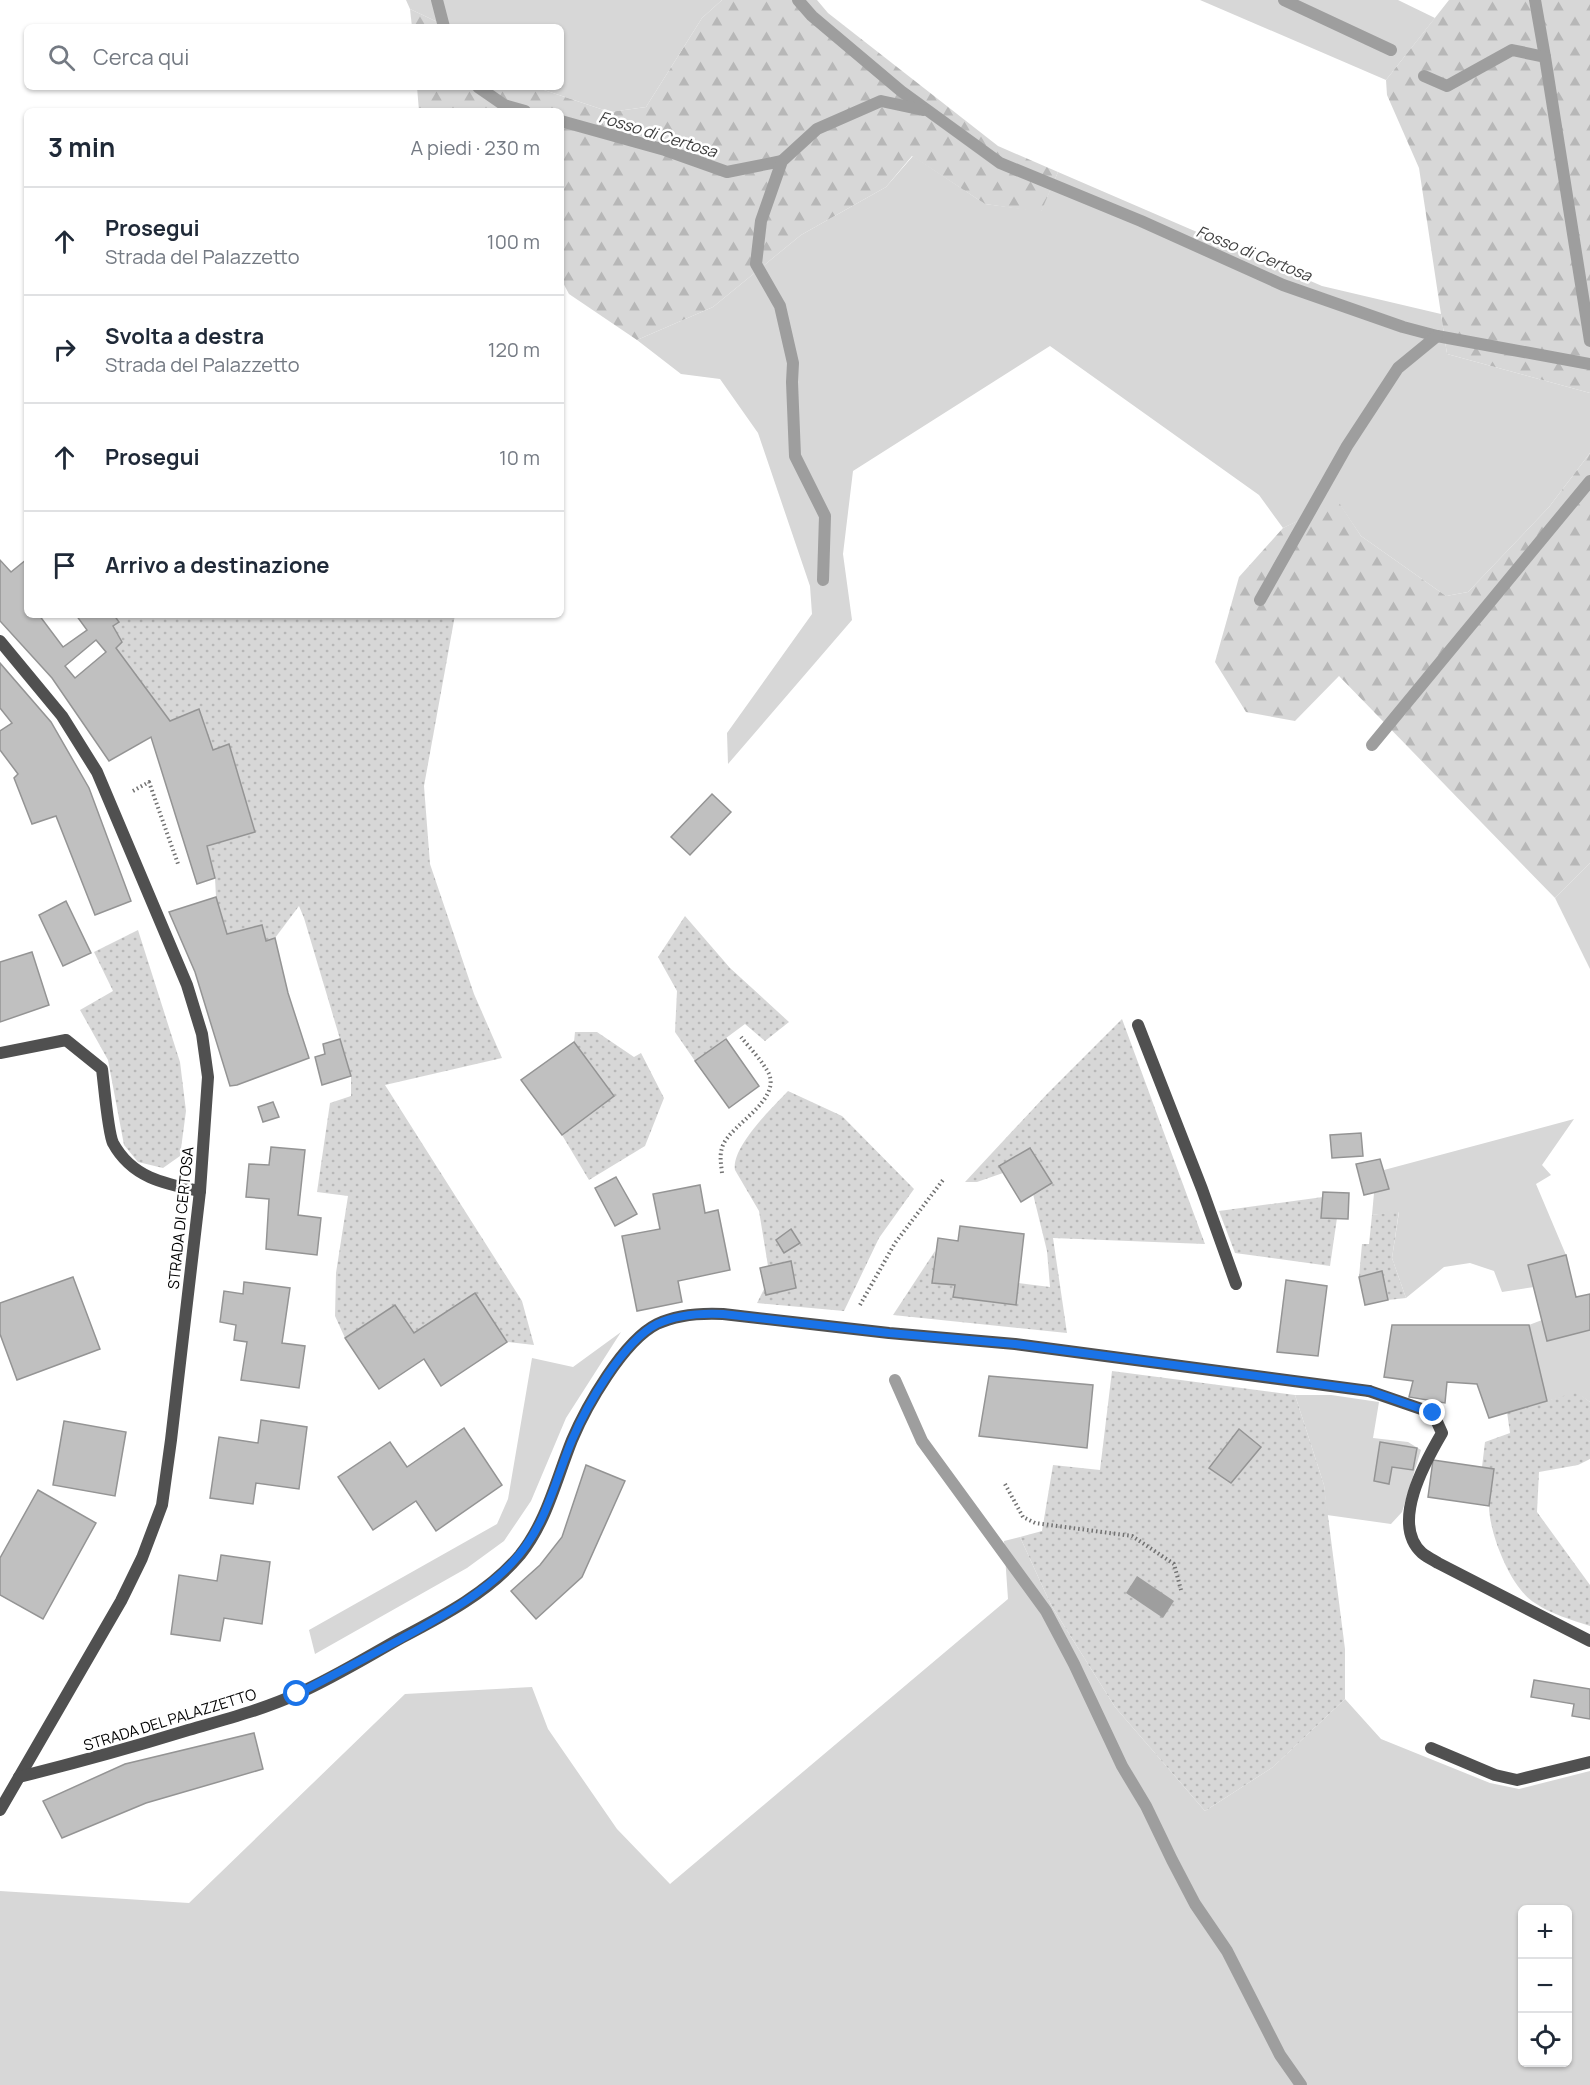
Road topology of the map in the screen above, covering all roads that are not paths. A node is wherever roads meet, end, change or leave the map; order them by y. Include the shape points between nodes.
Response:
1 (0, 641) edge
2 (1137, 1025) dead end
3 (0, 1053) edge
4 (200, 1191) junction
5 (1236, 1284) dead end
6 (1590, 1641) edge
7 (1431, 1748) dead end
8 (1590, 1762) edge
9 (19, 1778) junction
10 (0, 1810) edge

1 - 4 street, STRADA DI CERTOSA via 67,723 92,763 187,986 202,1035 208,1077
2 - 5 street
3 - 4 street via 66,1040 102,1069 112,1142 132,1167 158,1182
4 - 9 street, STRADA DI CERTOSA via 165,1489 158,1518 121,1601
6 - 9 street, STRADA DEL PALAZZETTO via 1421,1552 1408,1518 1423,1466 1442,1433 1433,1413 1370,1391 1015,1344 716,1313 657,1324 637,1340 594,1395 549,1506 530,1540 510,1566 481,1590 429,1623 278,1702
7 - 8 street via 1495,1776 1517,1780
9 - 10 street, STRADA DI CERTOSA

